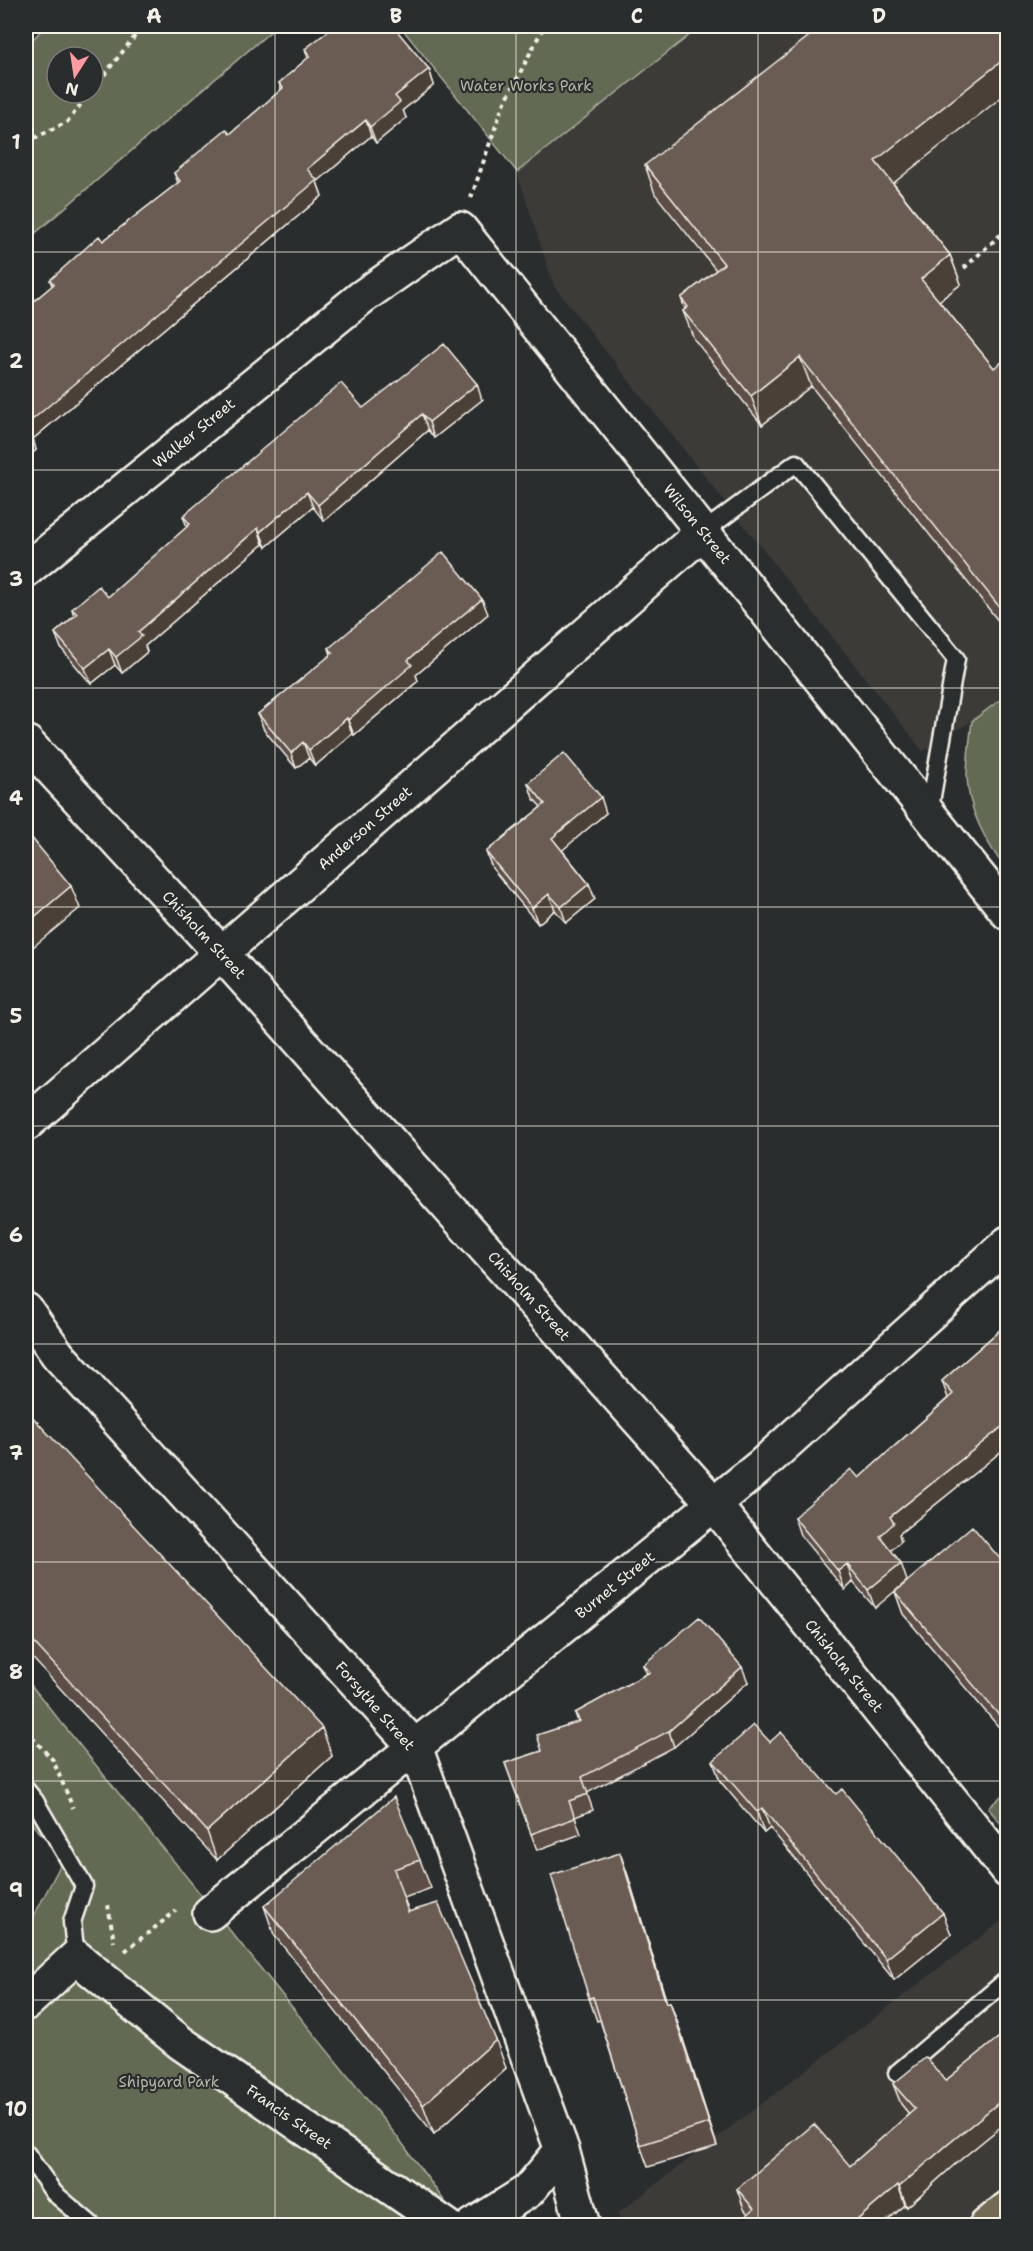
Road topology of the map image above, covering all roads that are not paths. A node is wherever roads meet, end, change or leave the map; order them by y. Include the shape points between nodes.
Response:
1 (460, 229) joint
2 (703, 532) junction
3 (26, 570) edge
4 (26, 742) edge
5 (929, 813) junction
6 (1008, 913) edge
7 (222, 954) junction
8 (26, 1124) edge
9 (1008, 1243) edge
10 (26, 1310) edge
11 (714, 1504) junction
12 (415, 1748) junction
13 (29, 1801) edge
14 (1008, 1871) edge
15 (195, 1910) road end
16 (76, 1957) junction
17 (1008, 1979) edge
18 (26, 2003) edge
19 (897, 2073) dead end
20 (562, 2150) junction
21 (26, 2153) edge
22 (1008, 2208) edge
23 (93, 2226) edge
24 (447, 2226) edge
25 (472, 2226) edge
26 (583, 2226) edge
27 (987, 2226) edge

1 - 2 street, Wilson Street
1 - 3 street, Walker Street via 362,297
2 - 5 street, Wilson Street
2 - 5 lane via 796,463 956,659
2 - 7 street, Anderson Street
4 - 7 street, Chisholm Street
5 - 6 street, Wilson Street
7 - 8 street, Anderson Street
7 - 11 street, Chisholm Street
9 - 11 street, Burnet Street
10 - 12 street, Forsythe Street via 57,1355
11 - 12 street, Burnet Street
11 - 14 street, Chisholm Street
12 - 15 street, Burnet Street
12 - 20 street, Forsythe Street
13 - 16 lane via 84,1886 72,1922
16 - 18 street
16 - 24 street, Francis Street via 181,2043
17 - 19 lane
20 - 25 street via 528,2192
20 - 26 street, Forsythe Street
21 - 23 lane via 54,2193
22 - 27 main road

